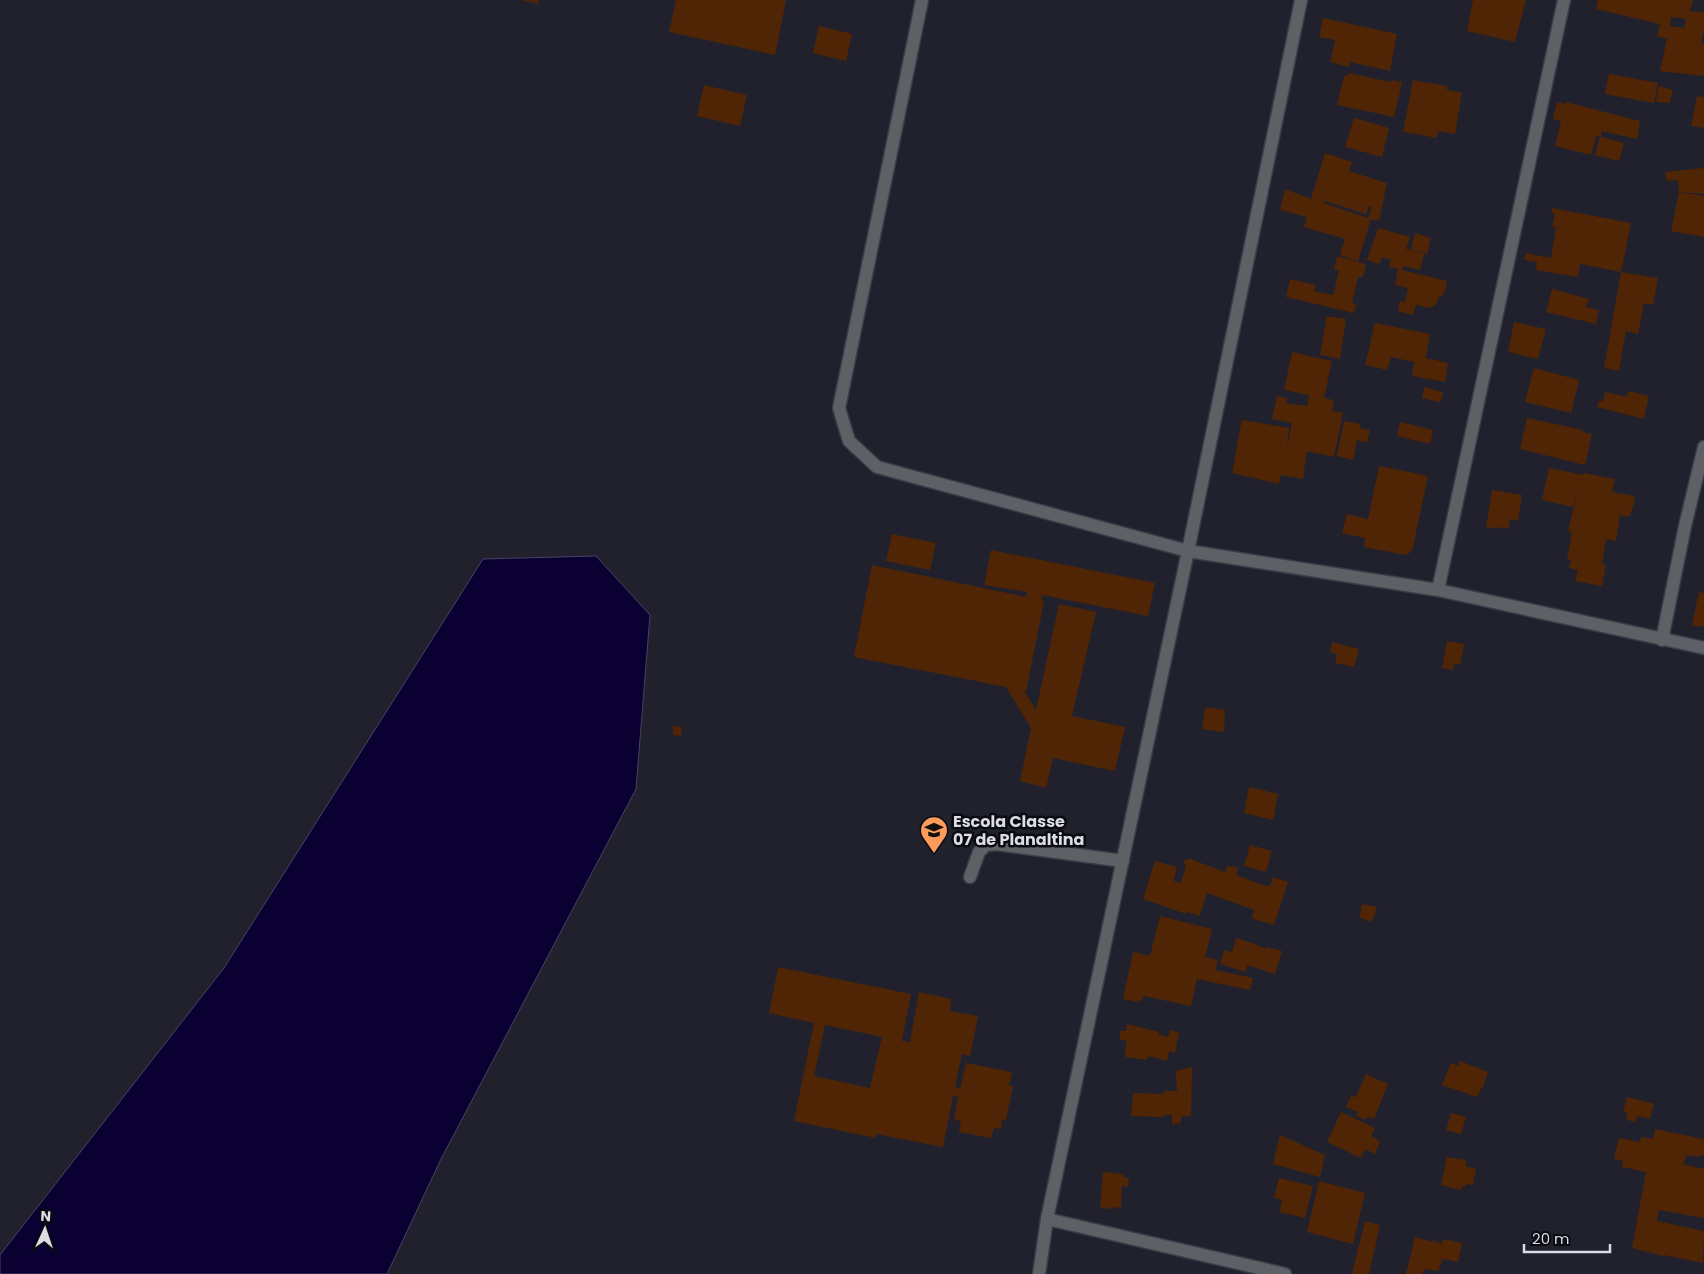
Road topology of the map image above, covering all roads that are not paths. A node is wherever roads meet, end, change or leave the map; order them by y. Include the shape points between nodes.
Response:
1 (922, 0) edge
2 (1300, 0) edge
3 (1564, 0) edge
4 (1704, 447) edge
5 (1188, 551) junction
6 (1438, 590) junction
7 (1662, 640) junction
8 (1704, 648) edge
9 (1123, 861) junction
10 (970, 877) dead end
11 (1047, 1219) junction
12 (1039, 1274) edge
13 (1285, 1274) edge

1 - 5 street via 839,408 849,441 877,467
2 - 5 street
3 - 6 street
4 - 7 street
5 - 6 street
5 - 9 street
6 - 7 street
7 - 8 street
9 - 10 street via 986,845 979,852
9 - 11 street
11 - 12 street
11 - 13 street

